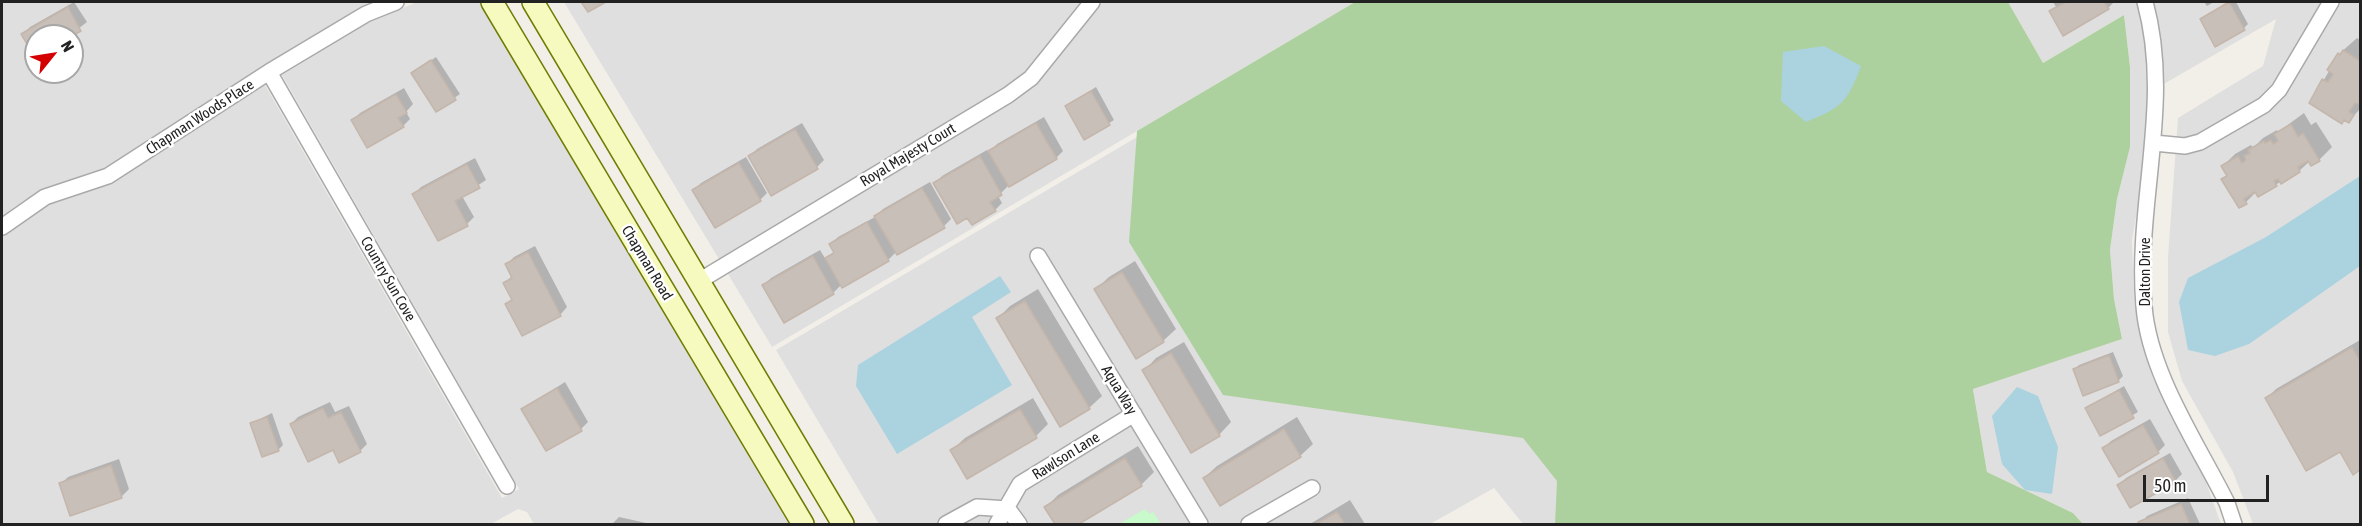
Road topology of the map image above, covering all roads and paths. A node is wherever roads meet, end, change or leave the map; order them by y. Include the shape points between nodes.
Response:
1 (396, 2) edge
2 (492, 2) edge
3 (533, 2) edge
4 (1092, 2) edge
5 (2145, 2) edge
6 (2331, 2) edge
7 (269, 72) junction
8 (2154, 143) junction
9 (2, 226) edge
10 (1038, 255) dead end
11 (699, 281) junction
12 (1134, 414) junction
13 (507, 486) dead end
14 (1312, 488) dead end
15 (1008, 509) junction
16 (946, 524) edge
17 (803, 525) edge
18 (843, 525) edge
19 (998, 525) edge
20 (1018, 525) edge
21 (1200, 525) edge
22 (1250, 525) edge
23 (2234, 525) edge

1 - 7 street, Chapman Woods Place via 366,14
2 - 17 street, Chapman Road
3 - 11 street
4 - 11 street, Royal Majesty Court via 1031,78 1008,95
5 - 8 street, Dalton Drive via 2157,88
6 - 8 street via 2279,90 2264,105 2200,142 2185,146
7 - 9 street, Chapman Woods Place via 108,176 45,197
7 - 13 street, Country Sun Cove
8 - 23 street, Dalton Drive via 2142,256 2151,349 2227,503
10 - 12 street, Aqua Way
11 - 18 street
12 - 15 street, Rawlson Lane via 1020,484
12 - 21 street, Aqua Way
14 - 22 street
15 - 16 street via 977,507
15 - 19 street, Rawlson Lane
15 - 20 street

